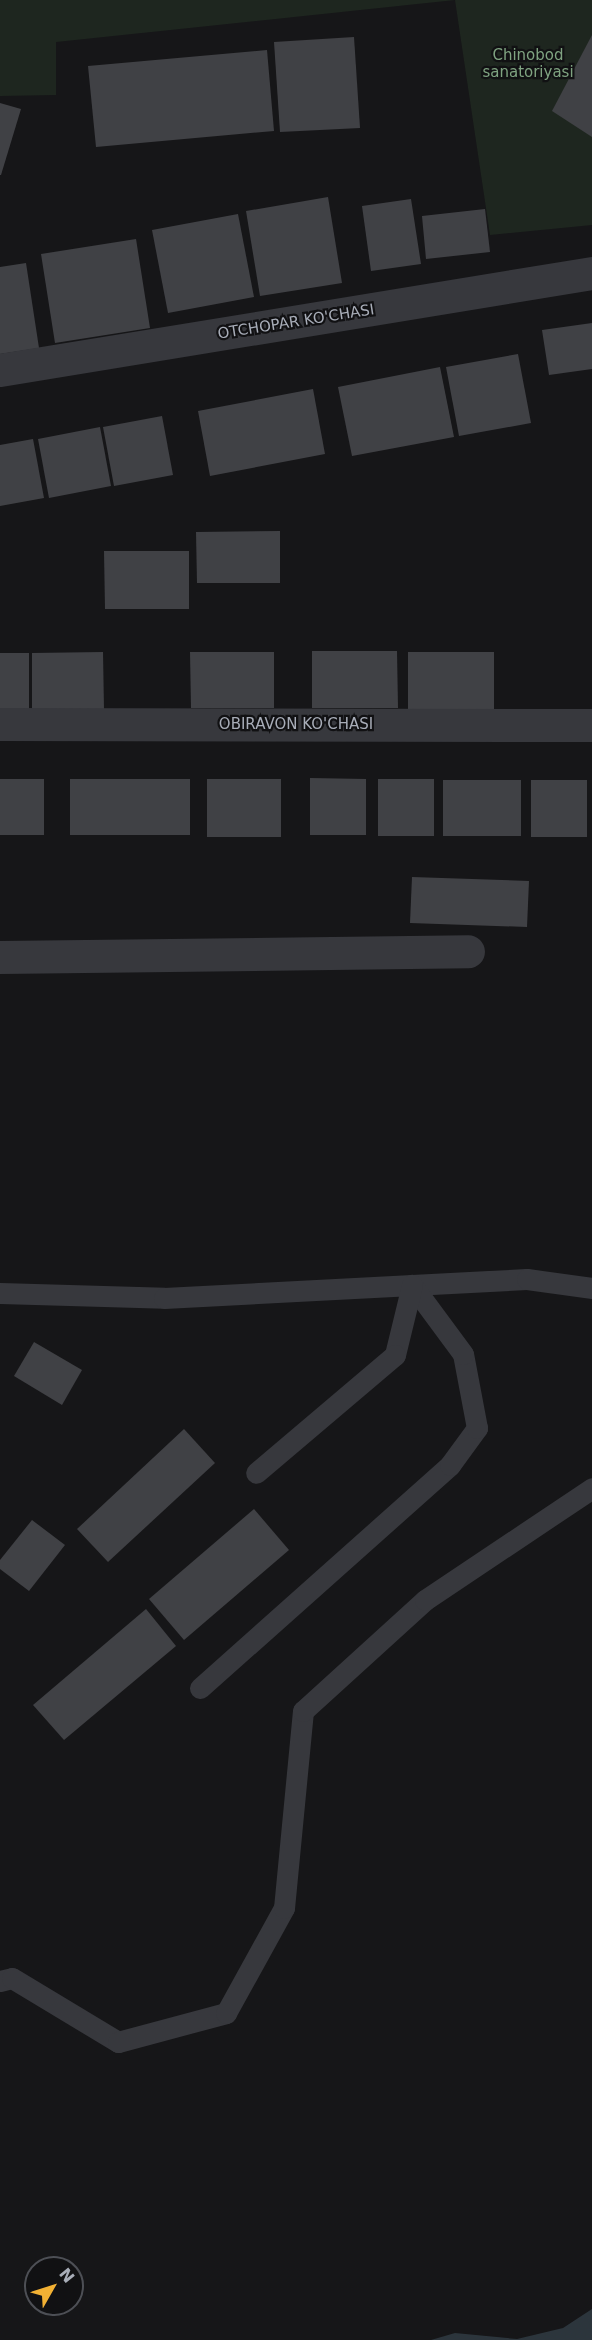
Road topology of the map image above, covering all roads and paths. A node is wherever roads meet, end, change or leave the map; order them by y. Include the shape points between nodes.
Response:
1 (592, 273) edge
2 (0, 370) edge
3 (0, 724) edge
4 (592, 725) edge
5 (468, 951) dead end
6 (0, 957) edge
7 (412, 1285) junction
8 (592, 1288) edge
9 (0, 1293) edge
10 (256, 1473) dead end
11 (592, 1488) edge
12 (200, 1688) dead end
13 (0, 1981) edge

1 - 2 street, OTCHOPAR KO'CHASI
3 - 4 street, OBIRAVON KO'CHASI
5 - 6 street
7 - 8 lane via 527,1279
7 - 9 lane via 164,1298
7 - 10 lane via 395,1355
7 - 12 lane via 464,1354 477,1428 450,1465
11 - 13 lane via 424,1600 303,1711 284,1908 225,2013 118,2042 12,1978

